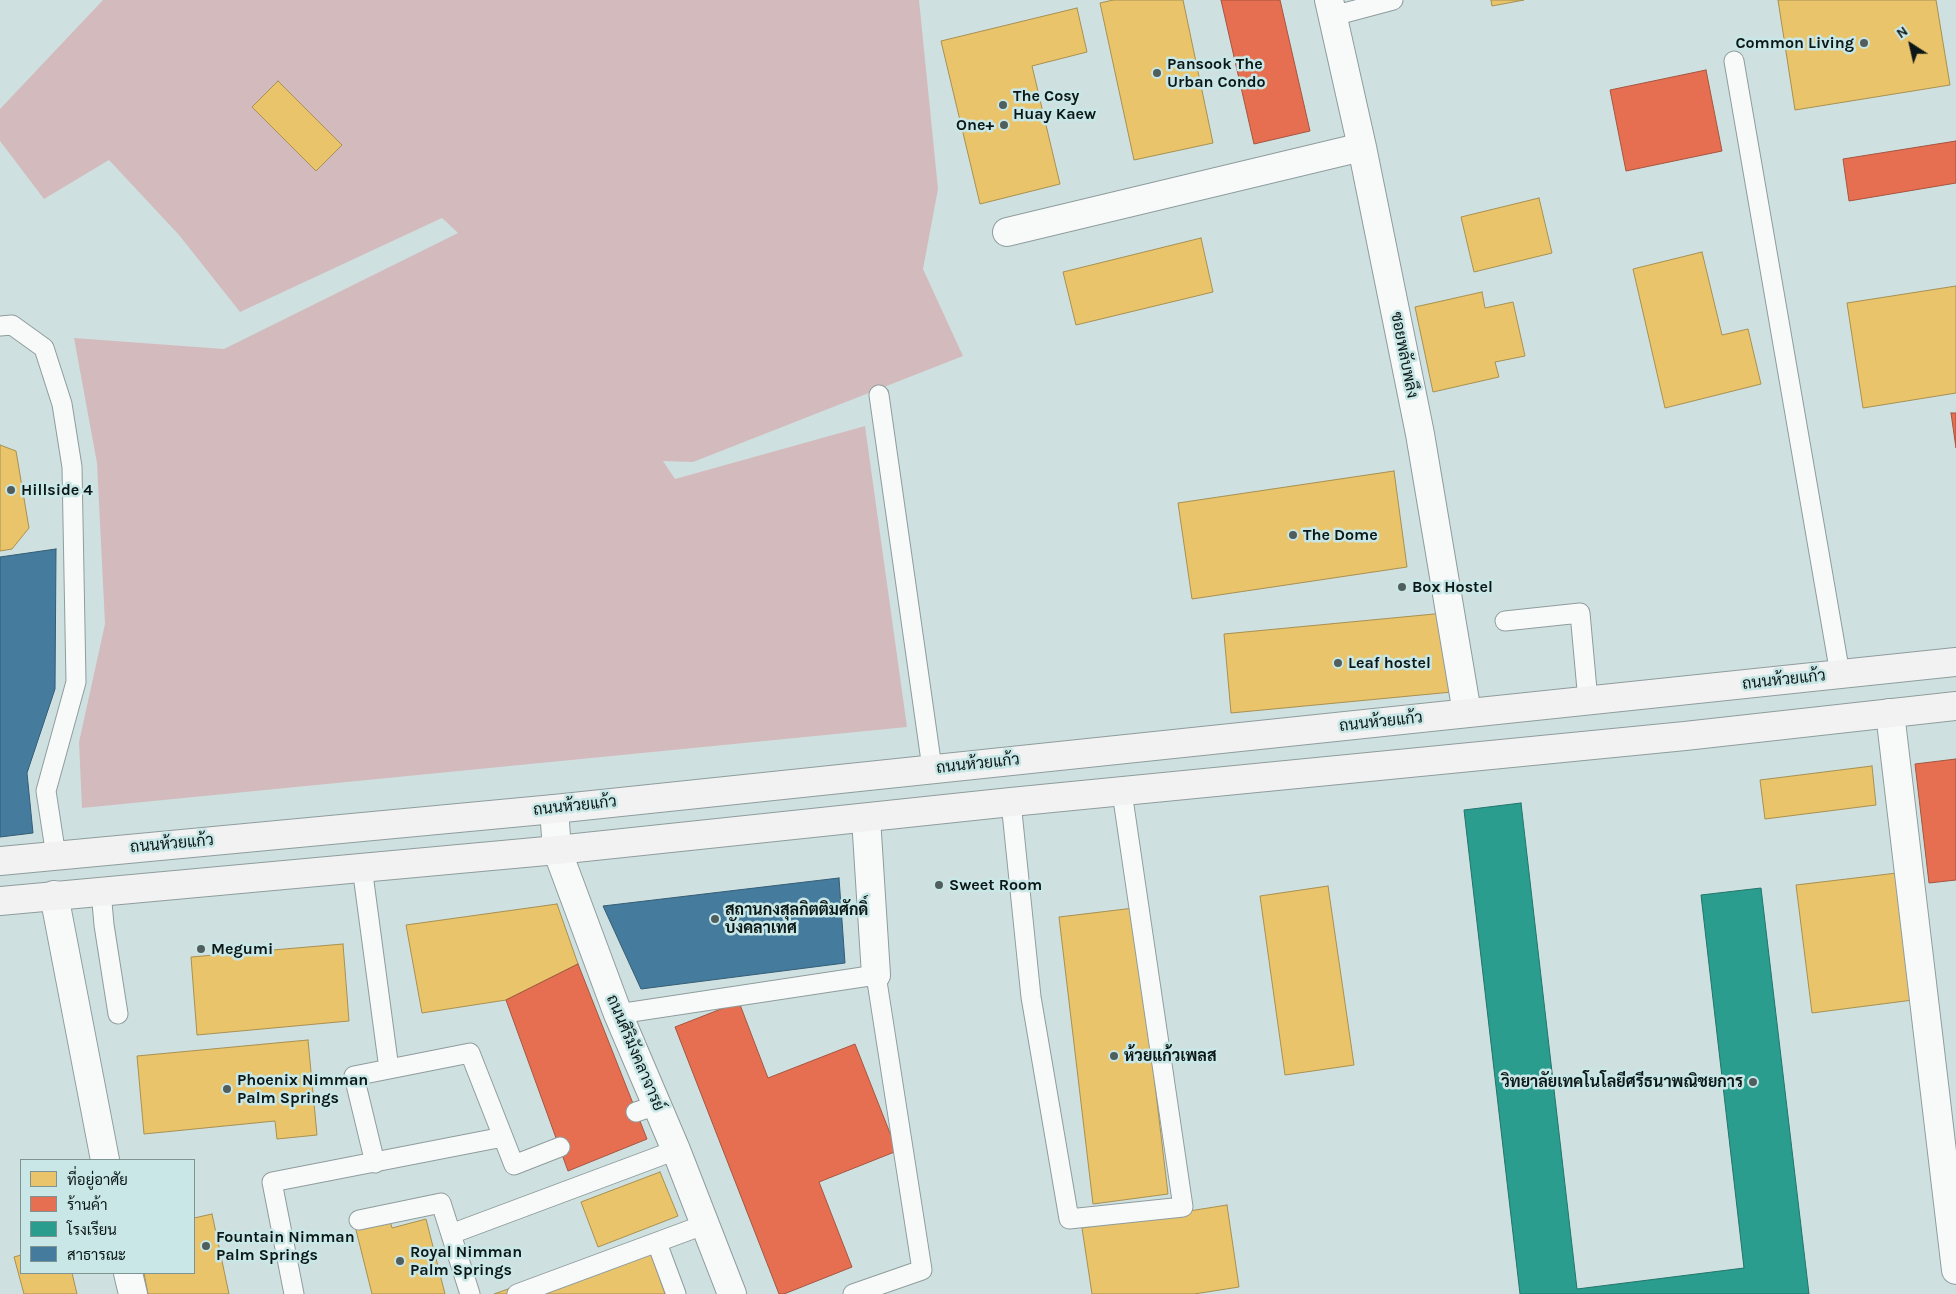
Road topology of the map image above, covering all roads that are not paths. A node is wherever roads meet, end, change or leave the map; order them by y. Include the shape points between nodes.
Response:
1 (1393, 0) edge
2 (1331, 8) edge
3 (1734, 61) dead end
4 (1362, 147) junction
5 (1007, 232) dead end
6 (0, 326) edge
7 (879, 395) dead end
8 (1504, 621) dead end
9 (1956, 662) edge
10 (1840, 674) junction
11 (1588, 701) junction
12 (1956, 706) edge
13 (1467, 713) junction
14 (1890, 713) junction
15 (932, 768) junction
16 (1122, 792) junction
17 (1011, 802) junction
18 (554, 808) junction
19 (866, 818) junction
20 (557, 850) junction
21 (56, 856) junction
22 (0, 861) edge
23 (362, 867) junction
24 (101, 891) junction
25 (54, 895) junction
26 (0, 901) edge
27 (876, 975) junction
28 (118, 1014) dead end
29 (618, 1014) junction
30 (389, 1069) junction
31 (503, 1137) junction
32 (560, 1147) dead end
33 (676, 1150) junction
34 (105, 1159) edge
35 (375, 1163) junction
36 (359, 1220) dead end
37 (706, 1224) junction
38 (452, 1234) junction
39 (656, 1243) junction
40 (1956, 1270) edge
41 (128, 1274) edge
42 (133, 1294) edge
43 (294, 1294) edge
44 (470, 1294) edge
45 (518, 1294) edge
46 (676, 1294) edge
47 (732, 1294) edge
48 (854, 1294) edge

1 - 2 lane
2 - 4 street, ซอยพลับพลึง
3 - 10 lane
4 - 5 street
4 - 13 street, ซอยพลับพลึง via 1420,434
6 - 21 lane via 12,325 44,348 62,404 72,467 76,682 46,791
7 - 15 lane
8 - 11 lane via 1580,613
9 - 10 main road, ถนนห้วยแก้ว
10 - 11 main road, ถนนห้วยแก้ว
11 - 13 main road, ถนนห้วยแก้ว
12 - 14 main road
13 - 15 main road, ถนนห้วยแก้ว
14 - 16 main road
14 - 40 street
15 - 18 main road, ถนนห้วยแก้ว
16 - 17 main road
16 - 17 lane via 1183,1207 1069,1219 1031,997
17 - 19 main road
18 - 20 street, ถนนศิริมังคลาจารย์
18 - 21 main road, ถนนห้วยแก้ว
19 - 20 main road
19 - 27 street
20 - 23 main road
20 - 29 street, ถนนศิริมังคลาจารย์
21 - 22 main road, ถนนห้วยแก้ว
23 - 24 main road
23 - 30 lane
24 - 25 main road
24 - 28 lane
25 - 26 main road
25 - 34 street
27 - 29 lane
27 - 48 lane via 922,1270
29 - 33 street, ถนนศิริมังคลาจารย์ via 646,1108
30 - 31 lane via 470,1053
30 - 35 lane via 354,1076
31 - 32 lane via 514,1165
31 - 35 lane
33 - 37 street, ถนนศิริมังคลาจารย์
33 - 38 lane
35 - 43 lane via 272,1182
36 - 38 lane via 442,1203
37 - 39 lane
37 - 47 street, ถนนศิริมังคลาจารย์
38 - 44 lane
39 - 45 lane
39 - 46 lane
41 - 42 street

